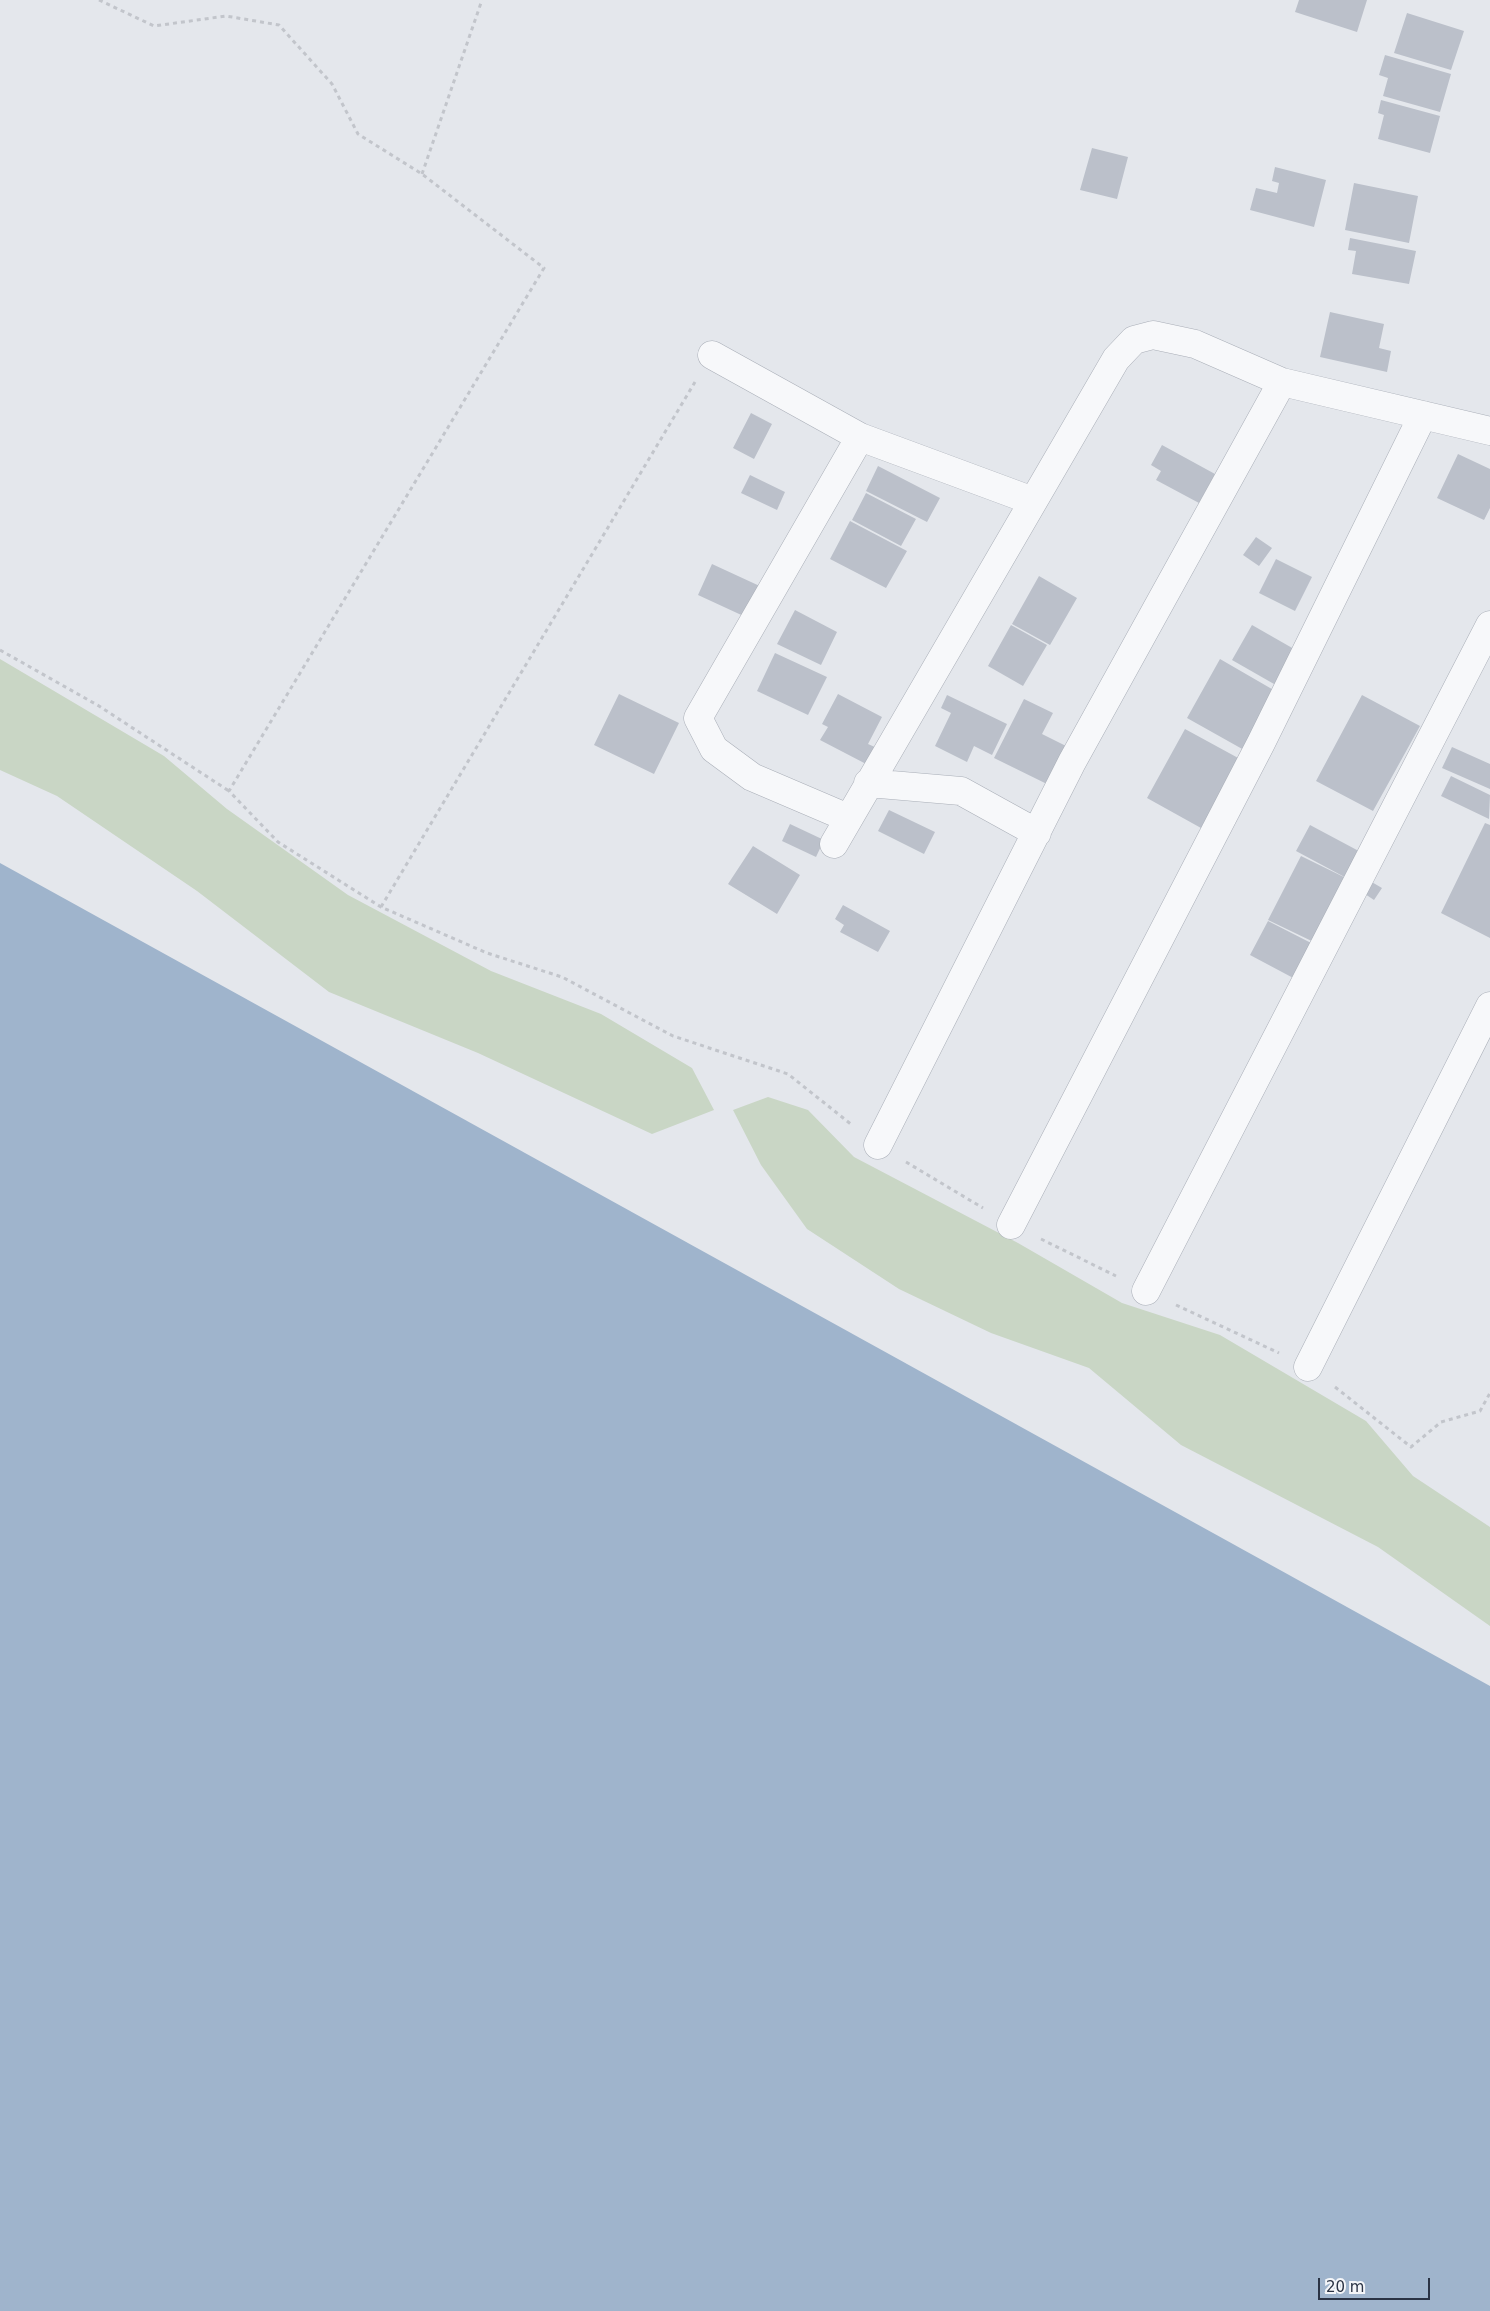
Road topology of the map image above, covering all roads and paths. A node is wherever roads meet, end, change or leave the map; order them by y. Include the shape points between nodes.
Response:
1 (99, 0) edge
2 (482, 0) edge
3 (422, 174) junction
4 (712, 355) joint
5 (1282, 382) junction
6 (1423, 415) junction
7 (1490, 431) edge
8 (860, 438) junction
9 (1033, 501) junction
10 (1490, 626) edge
11 (0, 650) edge
12 (868, 783) junction
13 (229, 791) junction
14 (848, 818) junction
15 (1037, 833) junction
16 (834, 844) dead end
17 (381, 907) junction
18 (1490, 1006) edge
19 (878, 1145) junction
20 (1012, 1225) junction
21 (1146, 1291) junction
22 (1308, 1366) junction
23 (1490, 1393) edge

1 - 3 path via 154,26 226,16 279,26 332,84 358,134
2 - 3 path
3 - 13 path via 544,268
4 - 8 street
4 - 17 path
5 - 6 street
5 - 9 street via 1194,344 1153,335 1134,340 1116,359
5 - 15 street via 1072,762
6 - 7 street
6 - 20 street via 1261,743
8 - 9 street
8 - 14 street via 698,718 714,749 752,777
9 - 12 street
10 - 21 street
11 - 13 path via 99,706
12 - 14 street
12 - 15 street via 961,791
13 - 17 path via 278,842
14 - 16 street
15 - 19 street
17 - 19 path via 488,953 562,977 673,1036 788,1074
18 - 22 street
19 - 20 path
20 - 21 path
21 - 22 path
22 - 23 path via 1411,1447 1441,1422 1480,1411

